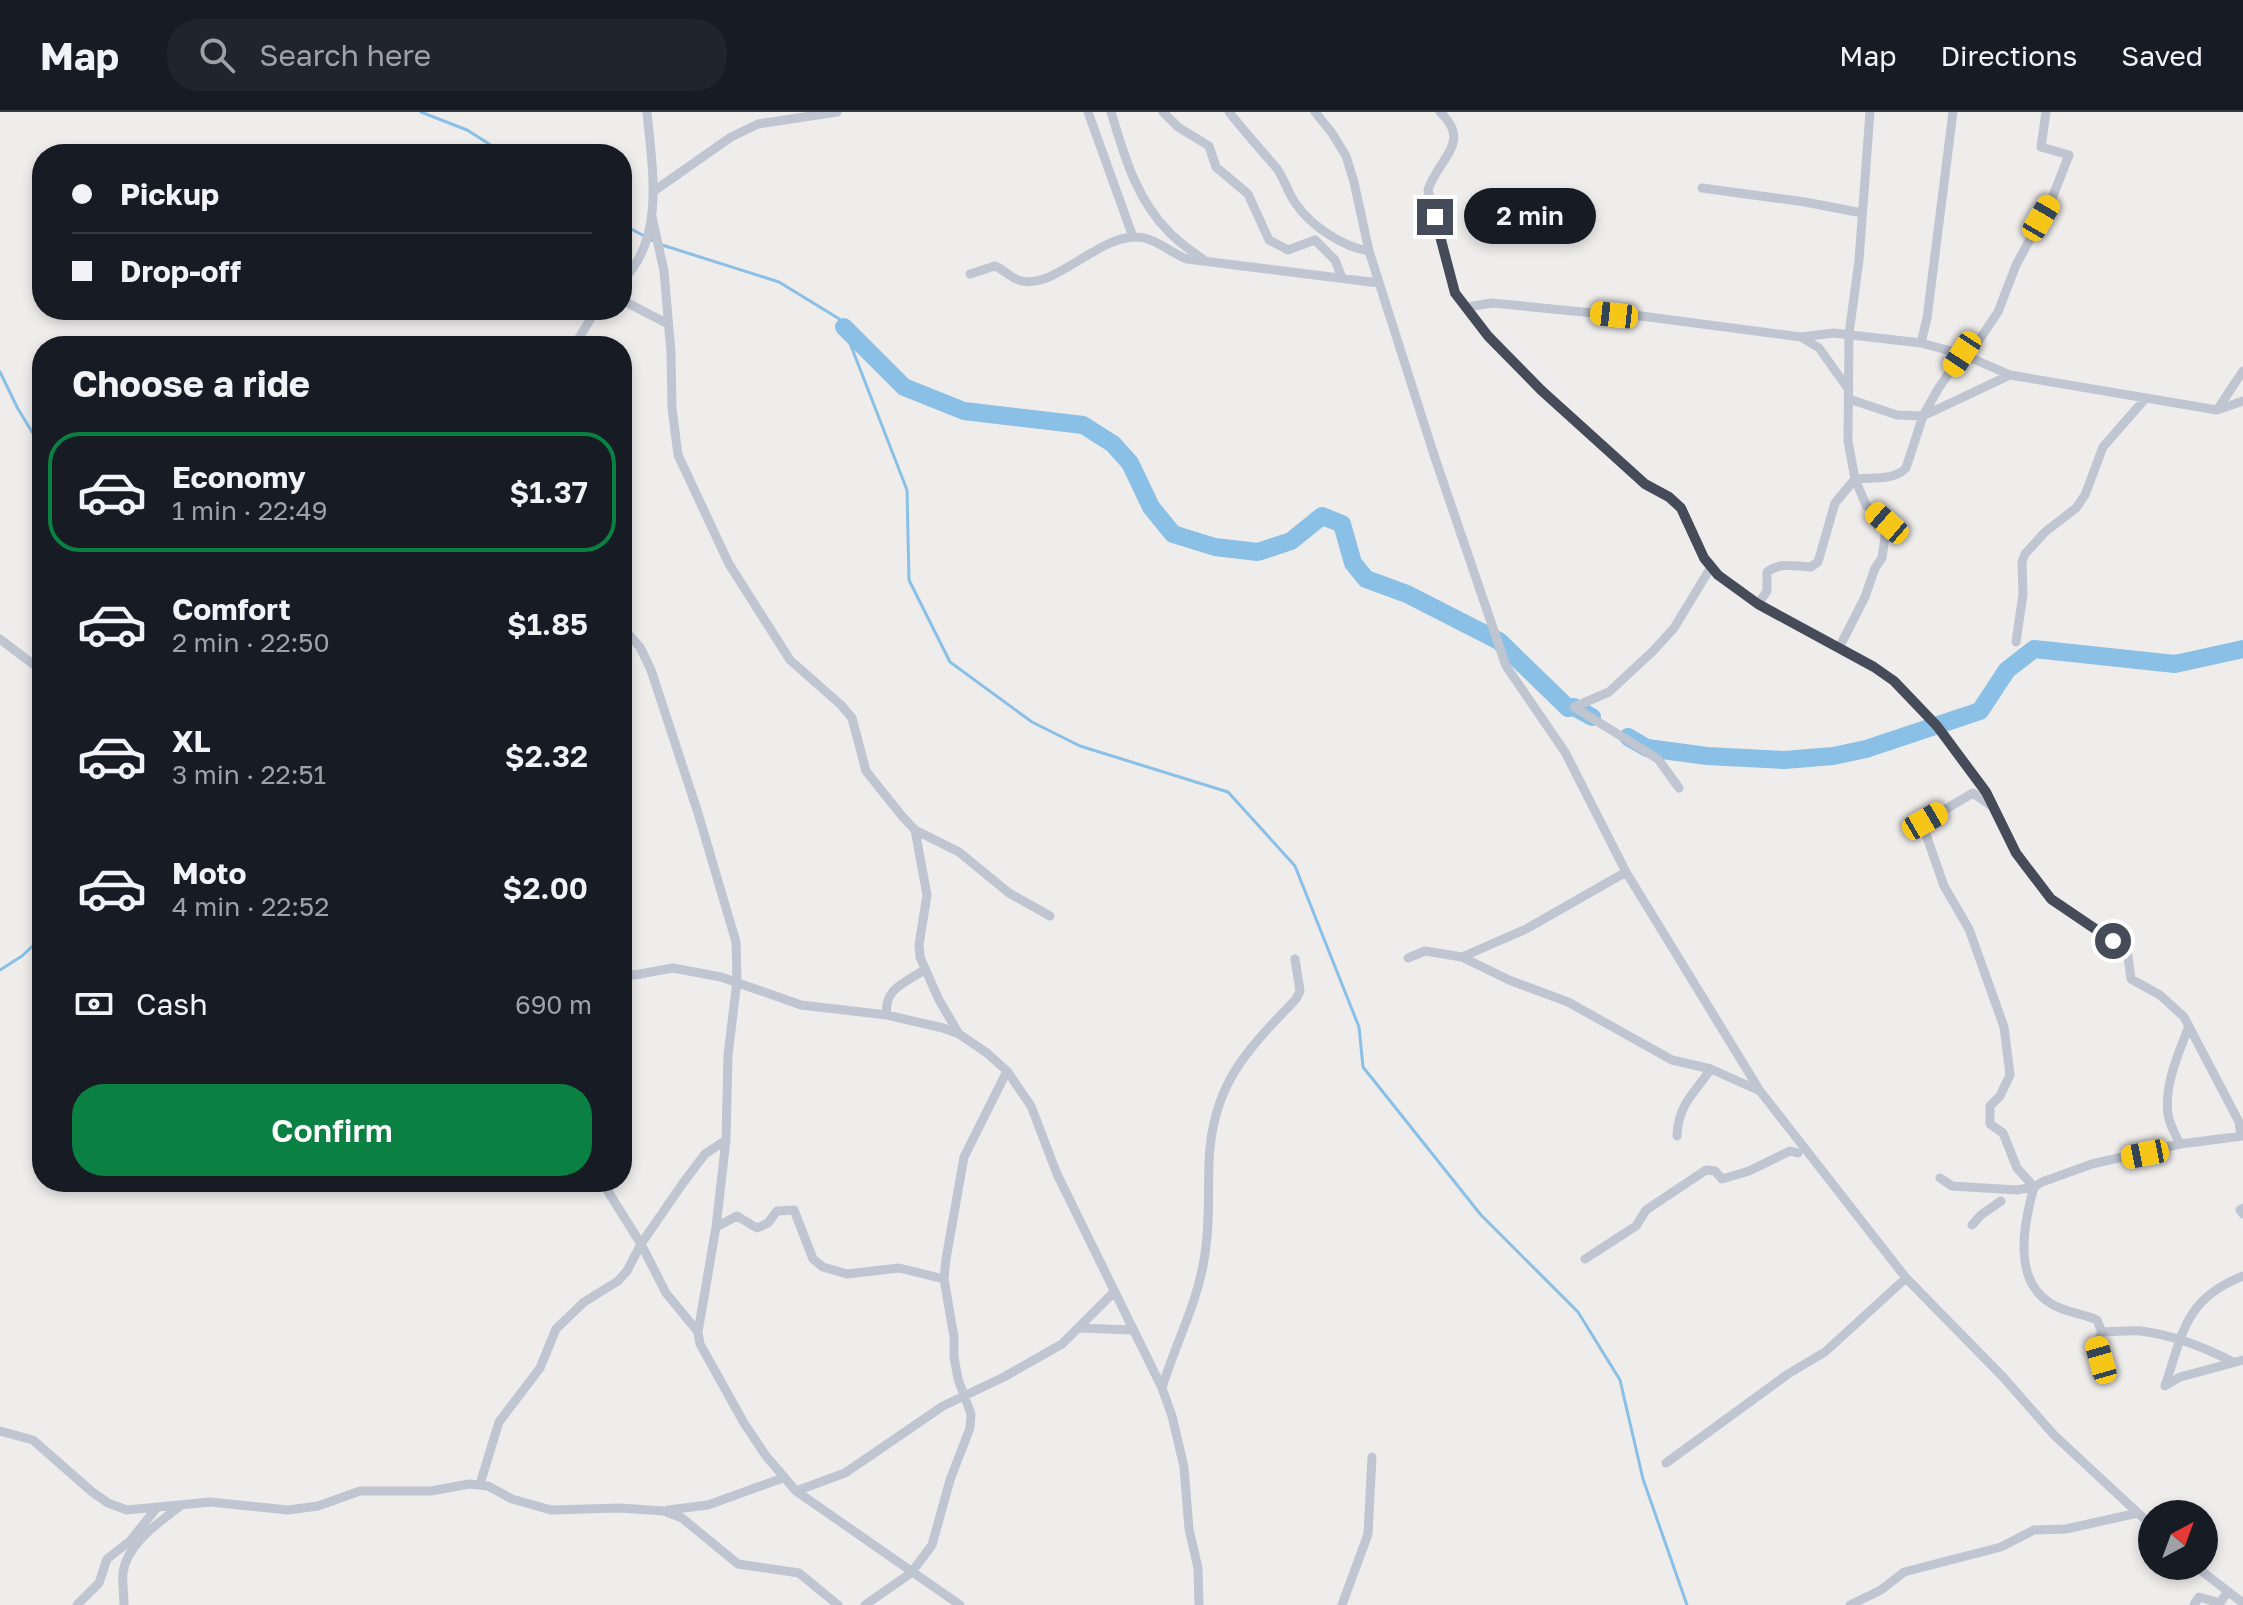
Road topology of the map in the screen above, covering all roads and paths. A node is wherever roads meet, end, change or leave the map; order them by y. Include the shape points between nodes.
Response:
1 (647, 112) edge
2 (837, 112) edge
3 (1088, 112) edge
4 (1111, 112) edge
5 (1163, 112) edge
6 (1229, 112) edge
7 (1315, 112) edge
8 (1440, 112) edge
9 (1870, 112) edge
10 (1953, 112) edge
11 (2046, 112) edge
12 (1702, 188) dead end
13 (654, 191) junction
14 (1862, 213) junction
15 (652, 217) junction
16 (1133, 237) junction
17 (1369, 251) junction
18 (1204, 260) junction
19 (632, 268) edge
20 (970, 274) dead end
21 (1342, 278) junction
22 (1379, 283) junction
23 (632, 305) edge
24 (1467, 307) junction
25 (668, 324) junction
26 (1849, 334) junction
27 (1801, 337) junction
28 (1921, 343) junction
29 (1962, 354) junction
30 (2243, 371) edge
31 (2010, 375) junction
32 (1849, 394) junction
33 (2145, 399) junction
34 (2243, 401) edge
35 (2217, 410) junction
36 (1923, 416) junction
37 (1855, 479) junction
38 (1711, 567) junction
39 (1758, 604) junction
40 (632, 638) edge
41 (0, 639) edge
42 (2016, 642) dead end
43 (1839, 648) junction
44 (32, 663) edge
45 (1679, 788) dead end
46 (1996, 810) junction
47 (915, 830) junction
48 (1626, 872) junction
49 (1050, 916) dead end
50 (1462, 957) junction
51 (1408, 958) dead end
52 (1295, 959) dead end
53 (924, 970) junction
54 (632, 974) edge
55 (737, 981) junction
56 (887, 1015) junction
57 (2189, 1026) junction
58 (959, 1034) junction
59 (1711, 1069) junction
60 (1007, 1071) junction
61 (1760, 1091) junction
62 (1677, 1136) dead end
63 (2242, 1136) edge
64 (726, 1140) junction
65 (2180, 1144) junction
66 (1798, 1153) dead end
67 (1940, 1178) dead end
68 (2034, 1187) junction
69 (608, 1192) edge
70 (2001, 1201) dead end
71 (2243, 1208) edge
72 (2243, 1214) edge
73 (1972, 1225) dead end
74 (716, 1227) junction
75 (641, 1244) junction
76 (1585, 1259) dead end
77 (2243, 1276) edge
78 (1906, 1278) junction
79 (944, 1279) junction
80 (1114, 1292) junction
81 (1080, 1328) junction
82 (1132, 1330) junction
83 (698, 1332) junction
84 (2102, 1332) junction
85 (2180, 1341) junction
86 (2101, 1360) dead end
87 (2238, 1361) edge
88 (1162, 1388) junction
89 (964, 1397) junction
90 (0, 1431) edge
91 (1372, 1457) dead end
92 (1666, 1463) dead end
93 (783, 1478) junction
94 (480, 1484) junction
95 (796, 1491) junction
96 (184, 1504) junction
97 (155, 1510) junction
98 (664, 1511) junction
99 (2138, 1513) joint
100 (911, 1573) junction
101 (2213, 1580) edge
102 (2228, 1591) junction
103 (2243, 1603) edge
104 (77, 1605) edge
105 (124, 1605) edge
106 (838, 1605) edge
107 (865, 1605) edge
108 (960, 1605) edge
109 (1199, 1605) edge
110 (1342, 1605) edge
111 (1850, 1605) edge
112 (2194, 1605) edge

1 - 13 street
2 - 13 street via 758,124
3 - 16 street
4 - 18 street via 1129,169 1150,209 1170,234
5 - 21 street via 1209,146 1216,167 1248,194 1269,240 1288,250 1315,240 1335,260
6 - 17 street via 1275,166 1307,216 1352,248
7 - 17 street via 1346,156
8 - 24 street via 1456,133 1428,190 1455,293
9 - 14 street
10 - 28 street
11 - 29 street via 2041,147 2069,155 1998,312 1973,349
12 - 14 street
13 - 15 street
14 - 26 street
15 - 19 street
15 - 25 street
16 - 18 street via 1152,240 1187,259
16 - 20 street via 1036,281 1017,280 995,266
17 - 22 street
18 - 21 street
21 - 22 street
22 - 48 street via 1506,666 1565,752
23 - 25 street
24 - 27 street via 1492,303 1626,314
24 - 38 street via 1541,390 1645,484 1681,508
25 - 47 street via 678,455 718,541 790,660 852,718 866,771
26 - 27 street
26 - 28 street
26 - 32 street
27 - 32 street via 1828,358
28 - 29 street
29 - 31 street
29 - 36 street
30 - 35 street
31 - 33 street
31 - 36 street
32 - 36 street via 1897,415
32 - 37 street via 1848,441
33 - 35 street
33 - 42 street via 2103,447 2076,508 2025,554
34 - 35 street
36 - 37 street via 1911,459 1900,474
37 - 39 street via 1835,503 1818,562 1811,567 1774,566 1767,572 1767,591
37 - 43 street via 1866,505 1887,523 1882,558
38 - 39 street
38 - 45 street via 1674,628 1653,651 1609,692 1574,707 1658,759
39 - 43 street
40 - 55 street via 651,670 698,813 736,942
41 - 44 street
43 - 46 street via 1874,667 1912,698
46 - 57 street via 2016,853 2051,899 2127,950 2131,979 2160,995
46 - 68 street via 1973,793 1922,823 1944,886 1969,929 2004,1027 2010,1075 1990,1106 1990,1124 2003,1133 2017,1168
47 - 49 street via 959,852 1009,893
47 - 53 street via 927,895 919,945
48 - 50 street via 1526,929
48 - 61 street
50 - 51 street via 1425,951
50 - 59 street via 1585,1010 1672,1060
52 - 88 street via 1300,991 1296,999 1244,1054 1220,1104 1209,1159 1205,1257
53 - 56 street via 889,994
53 - 58 street
54 - 55 street via 673,968
55 - 56 street via 801,1005
55 - 64 street
56 - 58 street
57 - 63 street
57 - 65 street via 2168,1102
58 - 60 street
59 - 61 street
59 - 62 street via 1681,1109
60 - 79 street via 964,1157
60 - 80 street via 1031,1106
61 - 78 street
63 - 65 street
64 - 74 street
64 - 75 street via 705,1154
65 - 68 street via 2080,1168
66 - 76 street via 1790,1151 1722,1179 1706,1170
67 - 68 street via 1952,1186 2008,1191
68 - 84 street via 2024,1222 2026,1268 2034,1287 2052,1305 2097,1320
69 - 75 street
70 - 73 street
71 - 72 street
74 - 79 street via 737,1216 757,1228 777,1211 794,1210 813,1259 823,1267 847,1274 899,1268
74 - 83 street
75 - 83 street via 666,1293
75 - 94 street via 618,1281 584,1302 556,1329 540,1368 499,1422
77 - 85 street via 2206,1295
78 - 92 street via 1825,1352
78 - 99 street via 2054,1435
79 - 89 street
80 - 81 street
80 - 82 street
81 - 82 street
81 - 89 street via 1046,1353
82 - 88 street
83 - 93 street via 744,1423
84 - 85 street via 2140,1331
84 - 86 street via 2096,1344
85 - 87 street
85 - 87 street via 2165,1386
88 - 109 street via 1184,1467
89 - 95 street via 845,1473
89 - 100 street via 970,1428 938,1532
90 - 97 street via 33,1440 108,1503 127,1510
91 - 110 street via 1368,1534
93 - 95 street
93 - 98 street via 708,1505
94 - 96 street via 431,1491 360,1491 288,1510
94 - 98 street via 551,1510
95 - 100 street
96 - 97 street
96 - 105 street via 140,1540 126,1561
97 - 104 street via 107,1559 99,1583
98 - 106 street via 682,1518 738,1564 799,1573
99 - 111 street via 2066,1529 2034,1530 2001,1547 1904,1572
100 - 107 street
100 - 108 street
101 - 102 street
102 - 103 street
102 - 112 street via 2220,1603 2199,1597

